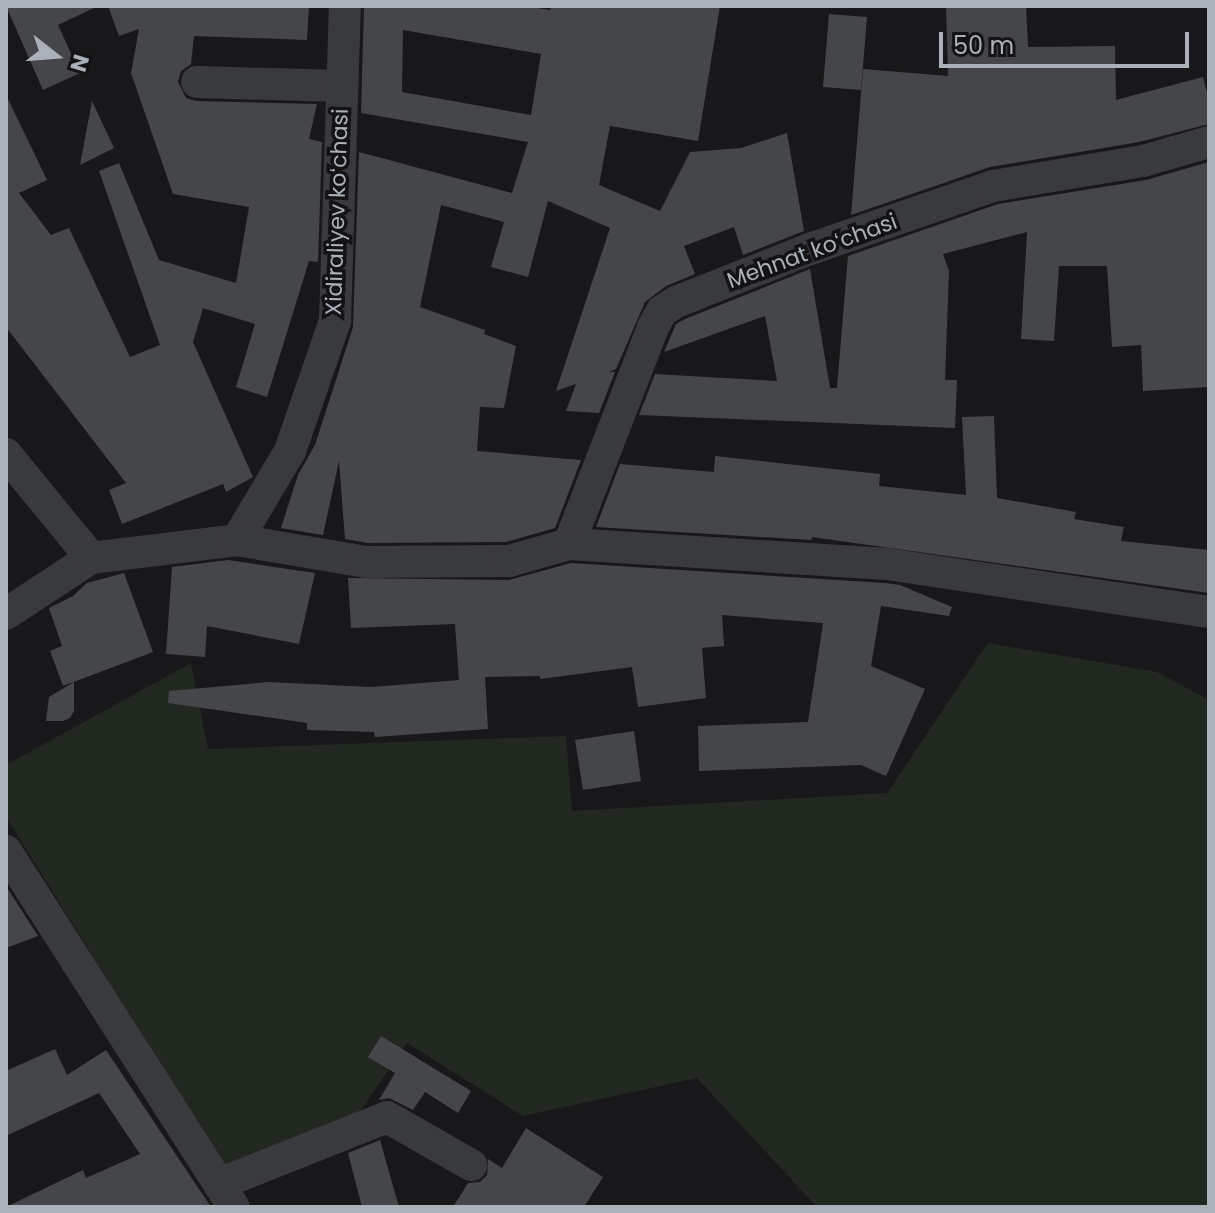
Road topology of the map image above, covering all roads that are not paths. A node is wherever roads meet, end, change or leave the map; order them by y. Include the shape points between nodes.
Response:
1 (345, 6) edge
2 (197, 82) dead end
3 (342, 86) junction
4 (1209, 142) edge
5 (6, 454) edge
6 (237, 540) junction
7 (569, 544) junction
8 (91, 558) junction
9 (1209, 612) edge
10 (6, 614) edge
11 (6, 851) edge
12 (471, 1165) dead end
13 (227, 1195) edge

1 - 3 street, Xidiraliyev koʻchasi
2 - 3 street
3 - 6 street, Xidiraliyev koʻchasi via 335,321 290,451
4 - 7 street, Mehnat koʻchasi via 1143,161 993,186 676,302 662,311 653,327
5 - 8 street
6 - 7 street via 366,562 509,561
6 - 8 street
7 - 9 street via 887,564
8 - 10 street
11 - 13 street
12 - 13 street via 387,1117

